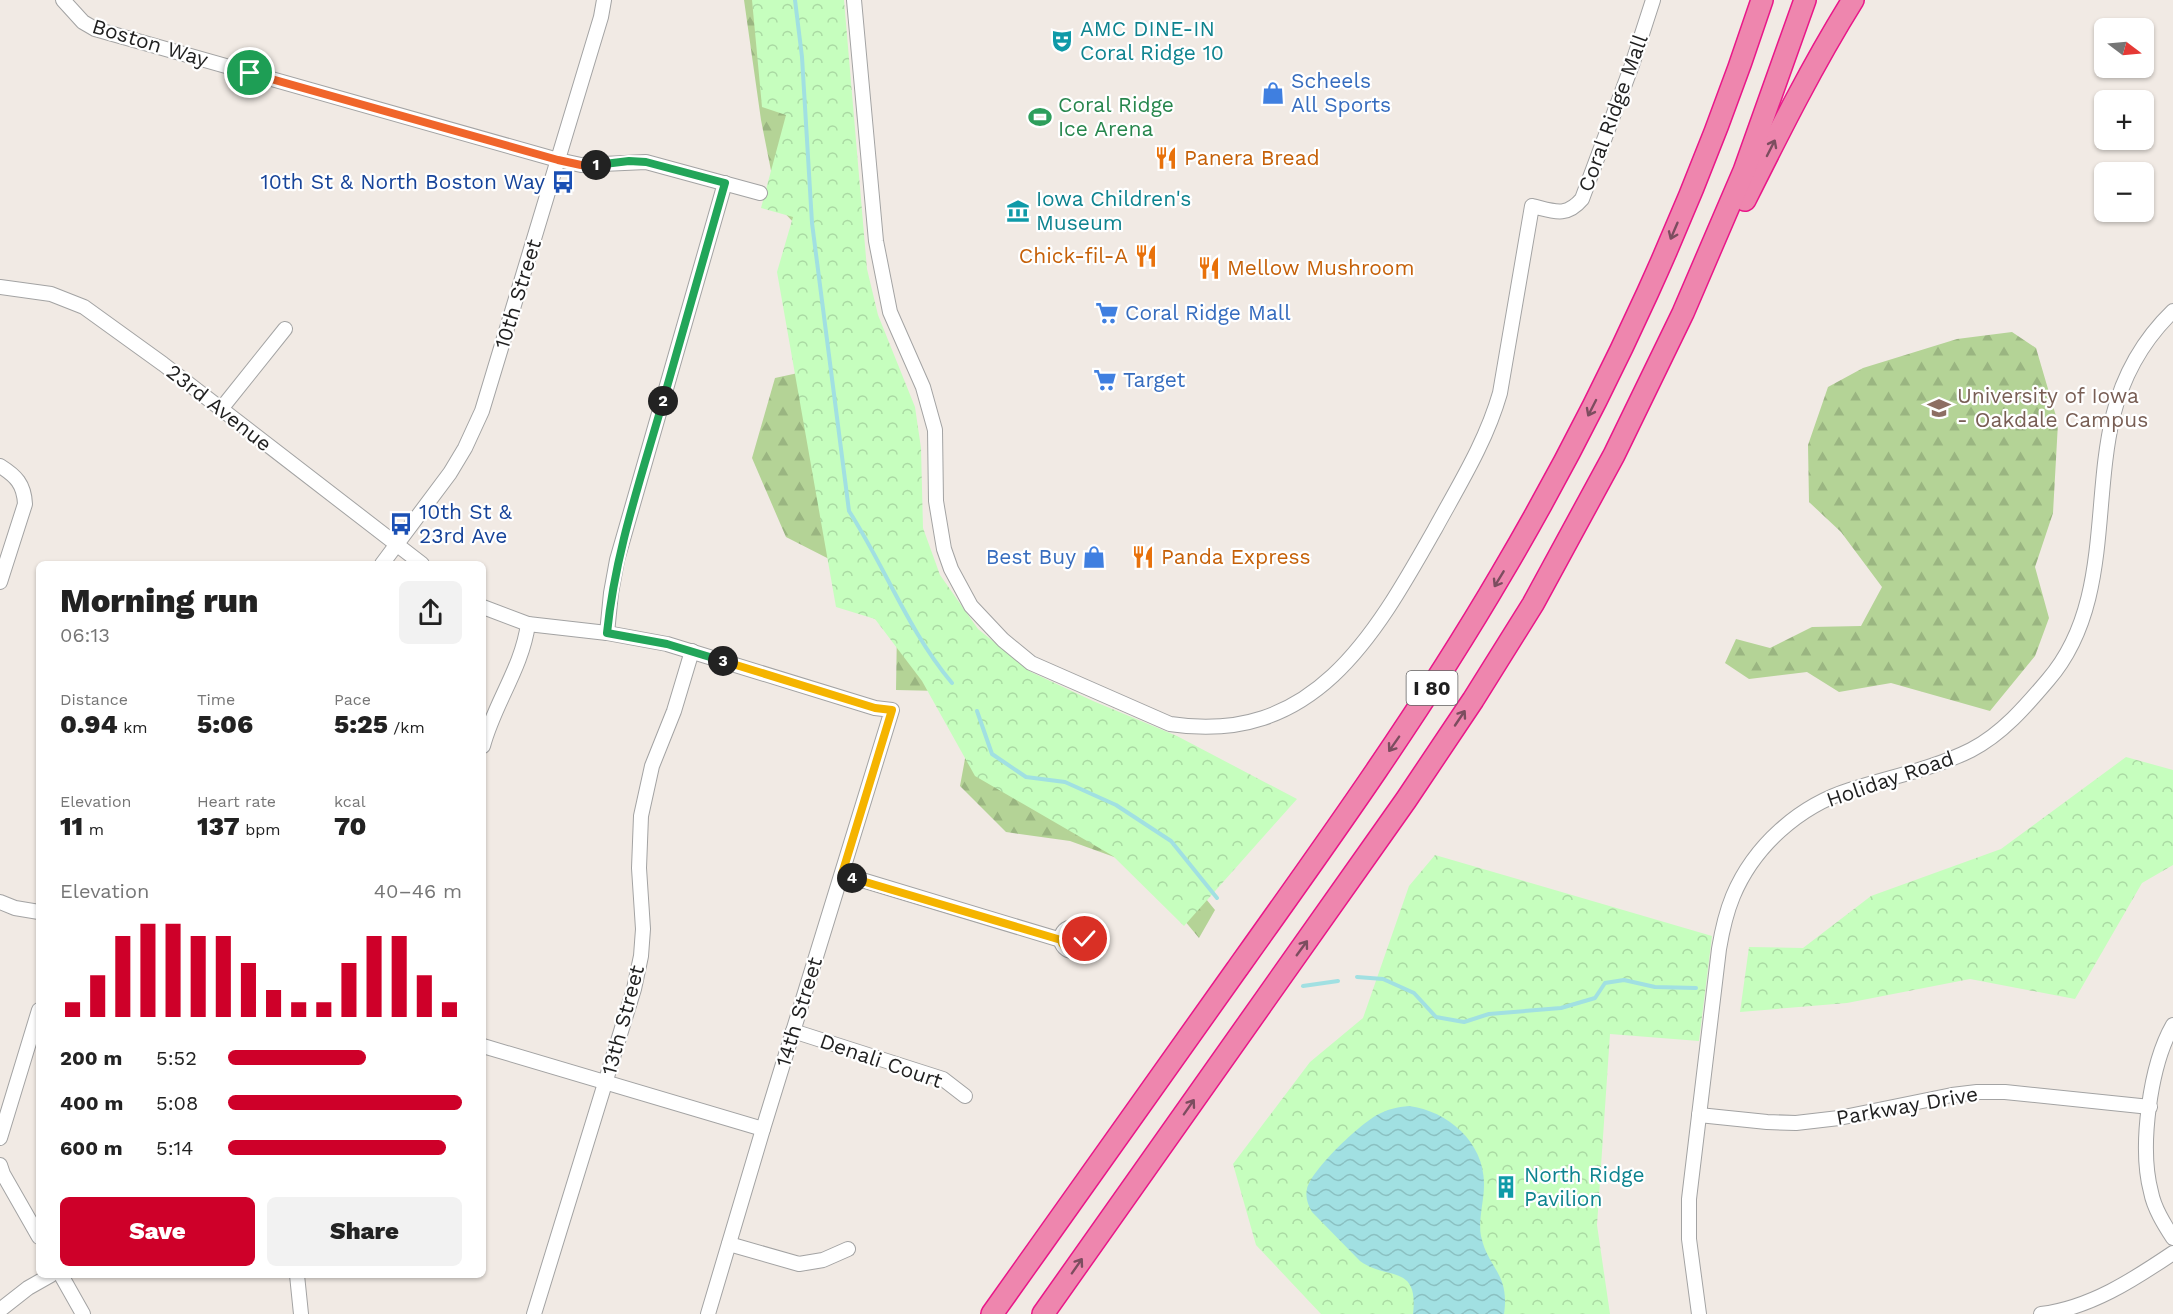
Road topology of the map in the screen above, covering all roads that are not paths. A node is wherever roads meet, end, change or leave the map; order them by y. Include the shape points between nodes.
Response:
1 (63, 0) edge
2 (604, 0) edge
3 (854, 0) edge
4 (1653, 0) edge
5 (1749, 0) edge
6 (1762, 0) edge
7 (1805, 0) edge
8 (1853, 0) edge
9 (558, 160) junction
10 (725, 183) junction
11 (760, 193) dead end
12 (1684, 206) junction
13 (0, 287) edge
14 (2173, 311) edge
15 (285, 329) dead end
16 (1657, 368) junction
17 (221, 410) junction
18 (0, 466) edge
19 (396, 545) junction
20 (383, 561) edge
21 (418, 561) edge
22 (0, 582) edge
23 (486, 608) edge
24 (528, 624) junction
25 (607, 633) junction
26 (692, 651) junction
27 (486, 737) edge
28 (842, 874) junction
29 (0, 902) edge
30 (36, 912) edge
31 (1061, 940) dead end
32 (36, 1020) edge
33 (2173, 1025) edge
34 (793, 1031) junction
35 (486, 1047) edge
36 (606, 1081) junction
37 (965, 1096) dead end
38 (2150, 1107) junction
39 (1699, 1114) junction
40 (763, 1129) junction
41 (0, 1138) edge
42 (0, 1165) edge
43 (36, 1232) edge
44 (2173, 1238) edge
45 (729, 1244) junction
46 (848, 1249) dead end
47 (2173, 1253) edge
48 (46, 1278) edge
49 (63, 1278) edge
50 (297, 1278) edge
51 (0, 1310) edge
52 (83, 1314) edge
53 (301, 1314) edge
54 (534, 1314) edge
55 (708, 1314) edge
56 (992, 1314) edge
57 (1043, 1314) edge
58 (1699, 1314) edge
59 (2041, 1314) edge

1 - 9 street, Boston Way via 72,12 96,29
2 - 9 street, 10th Street
3 - 4 street, Coral Ridge Mall via 876,241 890,312 923,387 935,430 939,529 951,569 971,606 1031,663 1170,724 1193,728 1258,720 1280,712 1326,683 1368,638 1410,572 1493,417 1532,206 1561,212 1577,206 1582,199
5 - 12 highway
6 - 12 highway, I 80 via 1724,109
7 - 16 highway, I 80 via 1744,171
16 -> 8 highway via 1798,96
9 - 10 street, Boston Way via 581,165 646,162
9 - 19 street, 10th Street via 482,411 450,473
10 - 11 street, Boston Way
10 - 25 street via 617,560
12 -> 56 highway, I 80 via 1643,301 1569,452 1503,573 1446,666 1298,883
13 - 17 street, 23rd Avenue via 51,294 84,307
14 - 39 street, Holiday Road via 2139,353 2113,415 2092,588 2086,614 2067,654 2035,695 1988,739 1948,760 1849,790 1816,805 1778,832 1760,852 1741,880 1725,920
15 - 17 street
57 -> 16 highway, I 80 via 1473,700 1533,604
17 - 19 street, 23rd Avenue
18 - 22 street via 20,483 25,504
19 - 20 street, 10th Street
19 - 21 street, 23rd Avenue
23 - 24 street
24 - 25 street
24 - 27 street via 523,650
25 - 26 street
26 - 28 street, 14th Street via 892,710
26 - 36 street, 13th Street via 645,791 639,842 641,956
28 - 31 street
28 - 34 street, 14th Street
29 - 30 street
32 - 41 street
33 - 38 street via 2157,1063
34 - 37 street, Denali Court via 943,1079
34 - 40 street, 14th Street
35 - 36 street
36 - 40 street
36 - 54 street, 13th Street
38 - 39 street, Parkway Drive via 1977,1092 1822,1121 1767,1122
38 - 44 street via 2146,1169 2151,1195
39 - 58 street, Holiday Road via 1688,1215
40 - 45 street, 14th Street
42 - 43 street
45 - 46 street via 799,1264 823,1260
45 - 55 street, 14th Street
47 - 59 street via 2121,1287 2083,1303
48 - 51 street
49 - 52 street
50 - 53 street

